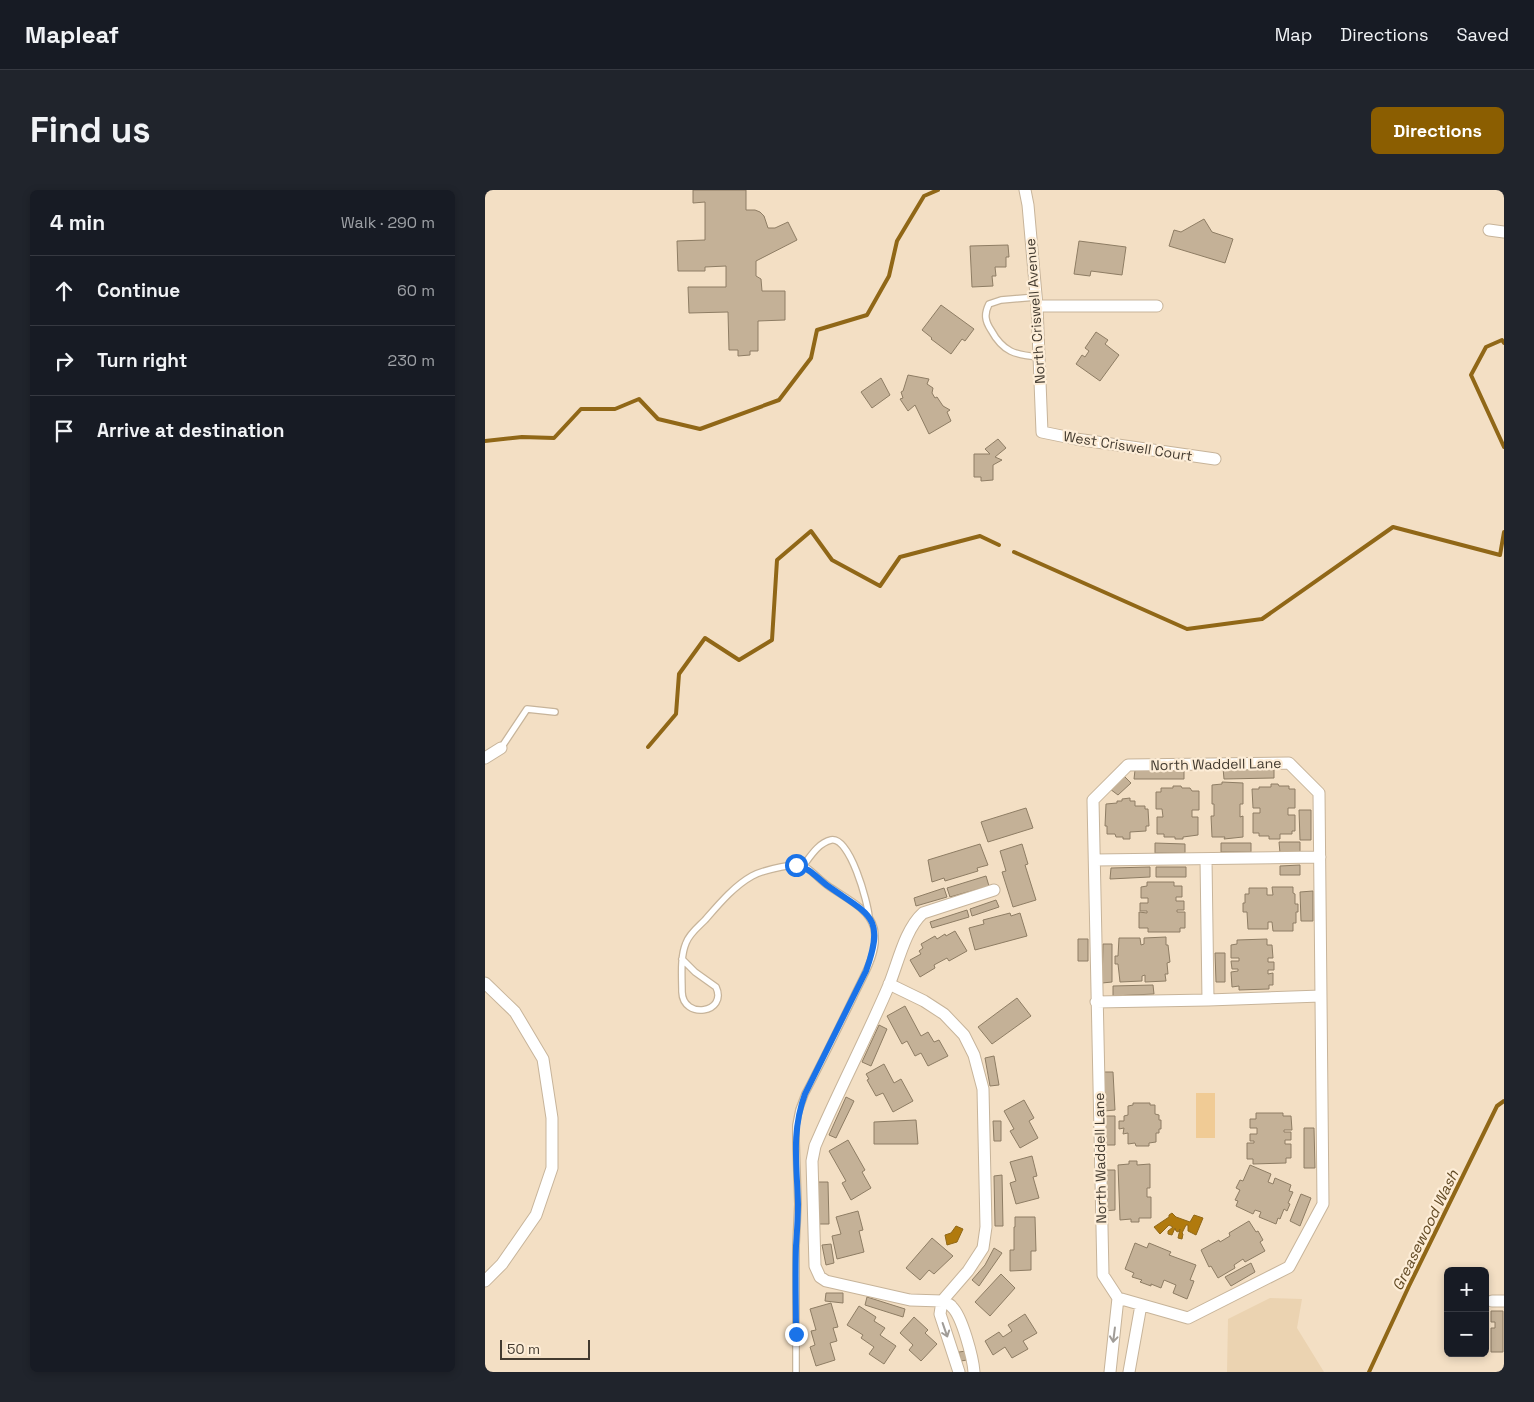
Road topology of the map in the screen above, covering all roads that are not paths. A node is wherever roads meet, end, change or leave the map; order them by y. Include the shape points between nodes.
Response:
1 (1025, 190) edge
2 (1489, 230) dead end
3 (1504, 232) edge
4 (1037, 302) junction
5 (1157, 306) dead end
6 (1039, 357) junction
7 (1042, 432) joint
8 (1215, 459) dead end
9 (555, 712) dead end
10 (501, 748) joint
11 (485, 758) edge
12 (1320, 857) junction
13 (1206, 859) junction
14 (1095, 860) junction
15 (803, 866) junction
16 (994, 890) dead end
17 (869, 917) junction
18 (682, 959) junction
19 (485, 983) edge
20 (889, 984) junction
21 (1321, 996) junction
22 (1208, 1000) junction
23 (1097, 1002) junction
24 (485, 1281) edge
25 (945, 1296) junction
26 (1118, 1298) junction
27 (1492, 1301) dead end
28 (1504, 1301) edge
29 (1141, 1305) junction
30 (967, 1343) junction
31 (951, 1348) junction
32 (795, 1372) edge
33 (959, 1372) edge
34 (974, 1372) edge
35 (1110, 1372) edge
36 (1129, 1372) edge

1 - 4 street, North Criswell Avenue
2 - 3 street
4 - 5 street
4 - 6 street, North Criswell Avenue
4 - 6 lane via 1001,300 989,304 985,312 986,322 998,342 1023,356
6 - 7 street, North Criswell Avenue
7 - 8 street, West Criswell Court
9 - 10 lane via 527,709
10 - 11 street
12 - 13 street
12 - 14 street, North Waddell Lane via 1319,794 1289,763 1128,765 1093,800
12 - 21 street, North Waddell Lane
13 - 14 street
13 - 22 street
14 - 23 street, North Waddell Lane
15 - 17 lane
15 - 17 lane via 822,844 830,840 841,843 859,879
15 - 18 lane via 764,871 744,881 690,935
16 - 20 street via 923,913 902,949
17 - 32 lane via 875,936 866,971 799,1110
18 - 18 lane via 685,1005 694,1009 712,1007 718,1000 718,990
19 - 24 street via 515,1012 543,1059 552,1118 552,1168 536,1215 502,1264
20 - 25 street via 925,1001 944,1014 964,1035 983,1089 986,1227 983,1248 968,1271
20 - 25 street via 815,1146 812,1162 815,1266 826,1281 910,1300
21 - 22 street
21 - 29 street, North Waddell Lane via 1323,1204 1289,1267 1188,1318
22 - 23 street
23 - 26 street, North Waddell Lane via 1103,1276
25 - 30 street via 963,1327
25 -> 31 street via 940,1314
26 - 29 street, North Waddell Lane
26 -> 35 street
27 - 28 street
29 - 36 street
30 - 31 lane
30 - 34 street
31 - 33 street

